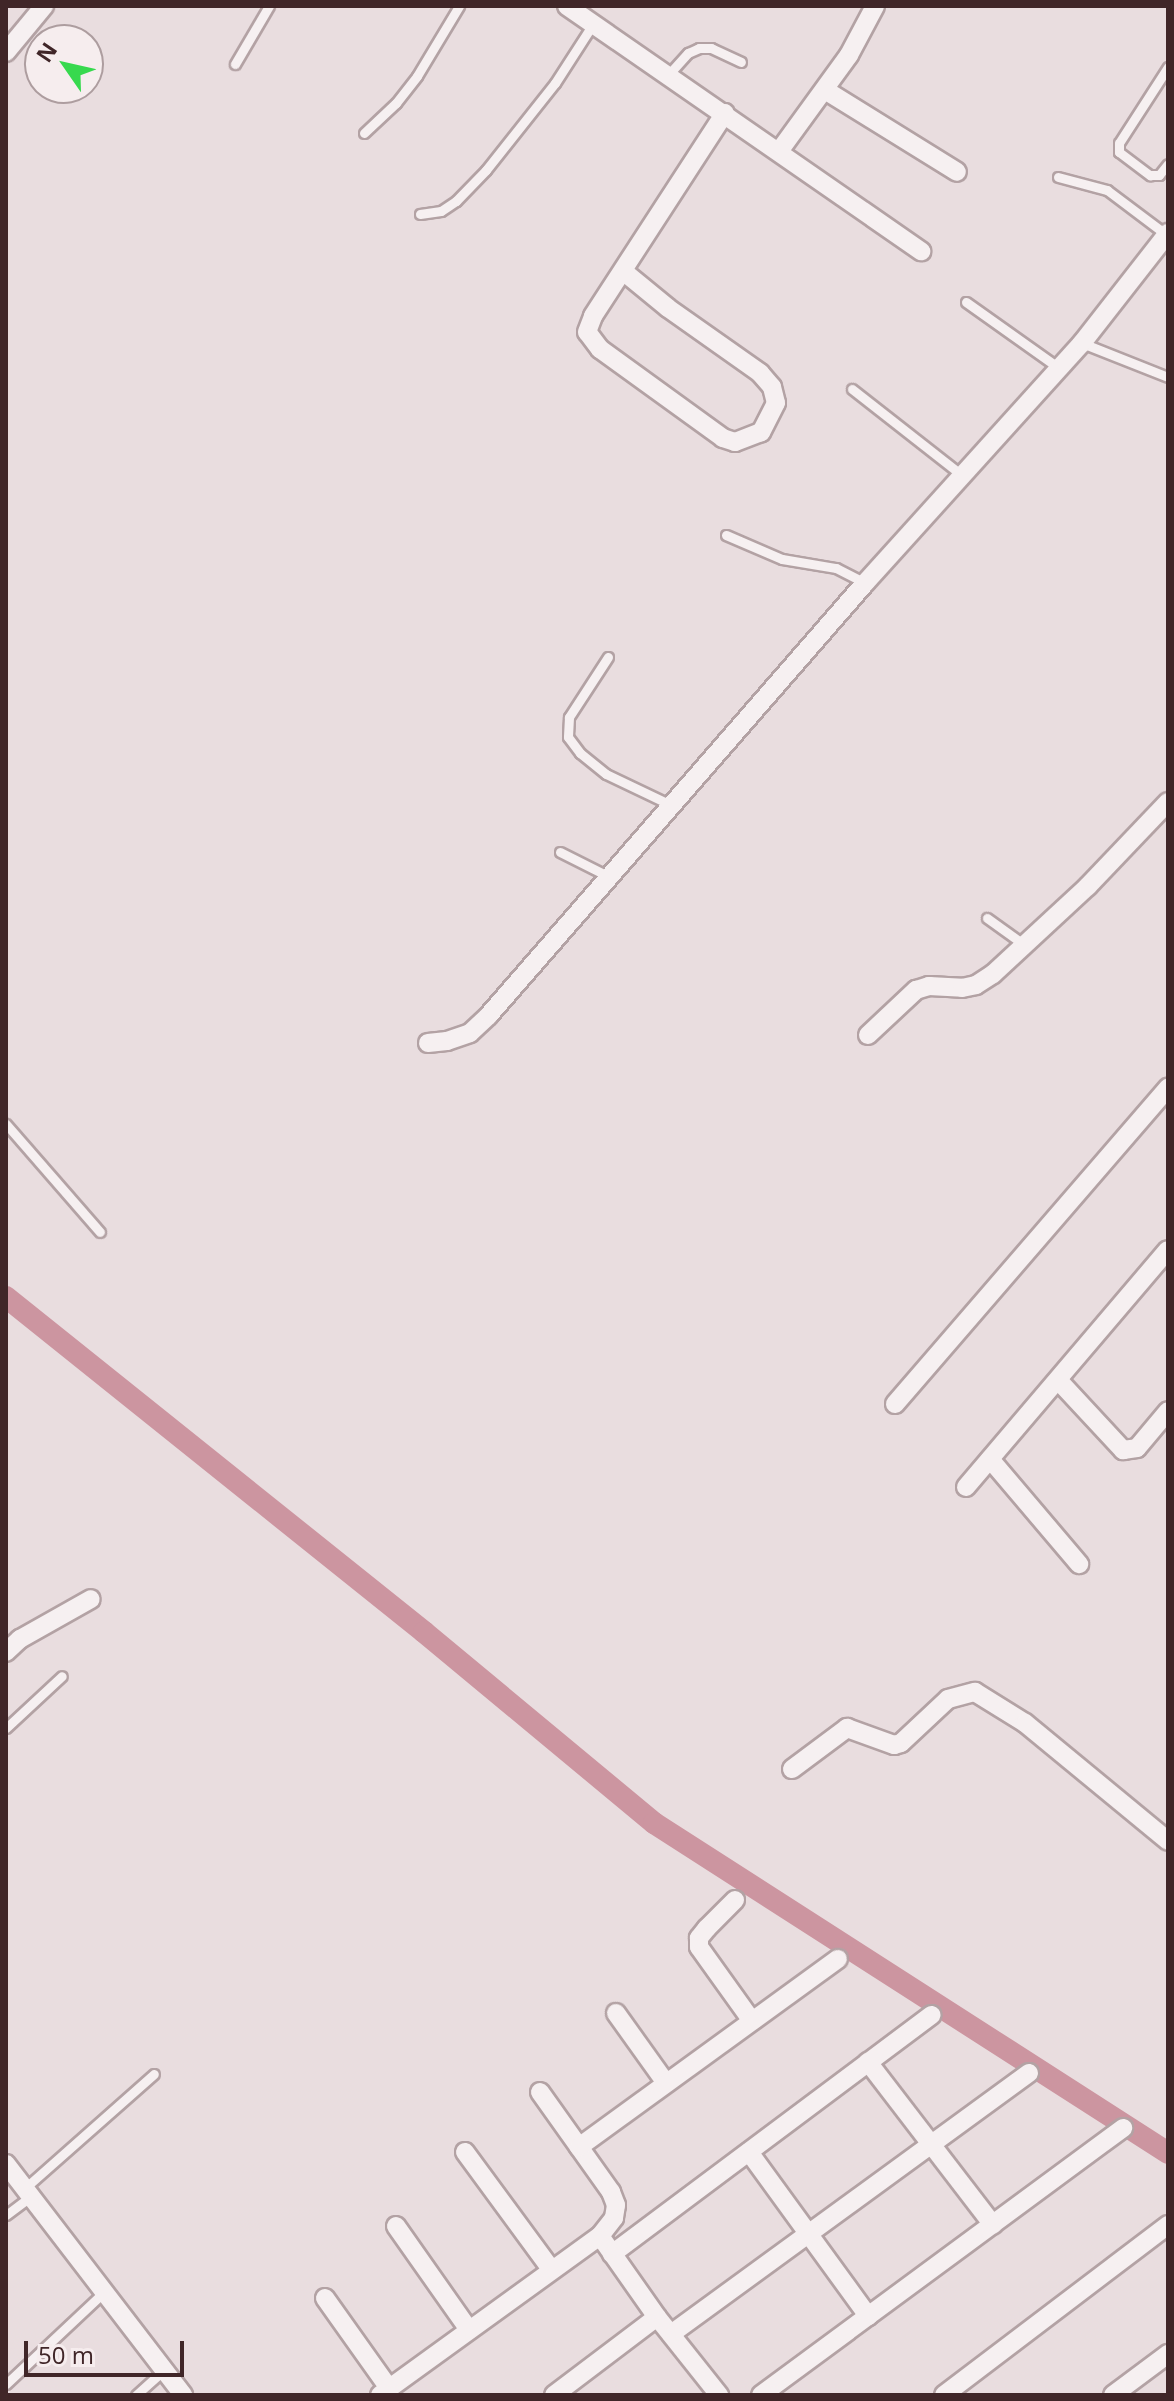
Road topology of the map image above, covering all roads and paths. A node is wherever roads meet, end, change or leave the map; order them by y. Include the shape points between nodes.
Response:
1 (44, 6) edge
2 (269, 6) edge
3 (459, 6) edge
4 (567, 6) edge
5 (875, 6) edge
6 (593, 24) junction
7 (6, 52) edge
8 (741, 62) dead end
9 (235, 64) dead end
10 (1168, 67) edge
11 (668, 75) junction
12 (825, 90) junction
13 (725, 113) junction
14 (364, 133) dead end
15 (780, 150) junction
16 (1168, 164) edge
17 (957, 172) dead end
18 (1058, 177) dead end
19 (420, 214) dead end
20 (1167, 234) edge
21 (921, 251) dead end
22 (623, 271) junction
23 (966, 302) dead end
24 (1082, 343) junction
25 (1059, 368) junction
26 (1168, 377) edge
27 (852, 389) dead end
28 (963, 476) junction
29 (726, 535) dead end
30 (865, 583) junction
31 (608, 657) dead end
32 (1168, 802) edge
33 (671, 805) junction
34 (560, 852) dead end
35 (608, 876) junction
36 (987, 918) dead end
37 (1026, 946) junction
38 (868, 1035) dead end
39 (428, 1043) dead end
40 (1168, 1088) edge
41 (6, 1124) edge
42 (100, 1232) dead end
43 (1168, 1250) edge
44 (1058, 1380) junction
45 (895, 1404) dead end
46 (1168, 1411) edge
47 (990, 1459) junction
48 (966, 1487) dead end
49 (1079, 1564) dead end
50 (91, 1599) dead end
51 (6, 1652) edge
52 (62, 1676) dead end
53 (6, 1728) edge
54 (792, 1769) dead end
55 (1168, 1841) edge
56 (735, 1900) dead end
57 (838, 1959) dead end
58 (616, 2013) dead end
59 (931, 2015) dead end
60 (752, 2021) junction
61 (868, 2062) junction
62 (1029, 2073) dead end
63 (154, 2074) dead end
64 (666, 2083) junction
65 (540, 2092) dead end
66 (1123, 2128) dead end
67 (930, 2144) junction
68 (579, 2147) junction
69 (465, 2152) dead end
70 (749, 2152) junction
71 (6, 2164) edge
72 (28, 2192) junction
73 (6, 2215) edge
74 (993, 2225) junction
75 (1168, 2225) edge
76 (396, 2226) dead end
77 (808, 2234) junction
78 (600, 2236) junction
79 (612, 2254) junction
80 (551, 2269) junction
81 (104, 2292) junction
82 (325, 2298) dead end
83 (868, 2316) junction
84 (657, 2317) junction
85 (469, 2330) junction
86 (671, 2334) junction
87 (1168, 2354) edge
88 (164, 2370) junction
89 (6, 2384) edge
90 (385, 2392) edge
91 (136, 2395) edge
92 (183, 2395) edge
93 (554, 2395) edge
94 (719, 2395) edge
95 (761, 2395) edge
96 (944, 2395) edge
97 (1113, 2395) edge

1 - 7 street
2 - 9 lane
3 - 14 lane via 417,76
4 - 6 street
5 - 12 street
6 - 11 street
6 - 19 lane via 555,83 486,170 441,211
8 - 11 lane via 699,48
10 - 16 lane via 1119,143 1119,152 1150,175 1159,175
11 - 13 street
12 - 15 street
12 - 17 street
13 - 15 street
13 - 22 street
15 - 21 street
18 - 20 lane via 1107,190
20 - 24 street
22 - 22 street via 760,373 776,403 761,432 735,442 723,438 591,341 589,324
23 - 25 lane
24 - 25 street
24 - 26 lane
25 - 28 street
27 - 28 lane
28 - 30 street
29 - 30 lane via 782,559 836,568
30 - 33 street
31 - 33 lane via 569,717 568,737 606,774
32 - 37 street
33 - 35 street
34 - 35 lane
35 - 39 street via 470,1033
36 - 37 lane
37 - 38 street via 976,985 916,990
40 - 45 street
41 - 42 lane
43 - 44 street
44 - 46 street via 1123,1450 1137,1448
44 - 47 street
47 - 48 street
47 - 49 street
50 - 51 street
52 - 53 lane
54 - 55 street via 847,1728 901,1743 948,1699 975,1692 1025,1723
56 - 60 street via 699,1938 699,1947
57 - 60 street
58 - 64 street
59 - 61 street
60 - 64 street
61 - 67 street
61 - 70 street
62 - 67 street
63 - 72 lane
64 - 68 street
65 - 68 street
66 - 74 street
67 - 74 street
67 - 77 street
68 - 78 street via 616,2205 614,2218
69 - 80 street
70 - 77 street
70 - 79 street
71 - 72 street
72 - 73 lane
72 - 81 street
74 - 83 street
75 - 96 street
76 - 85 street
77 - 83 street
77 - 86 street
78 - 79 street
78 - 80 street
79 - 84 street
80 - 85 street
81 - 88 street
81 - 89 lane
82 - 90 street
83 - 95 street
84 - 86 street
84 - 93 street
85 - 90 street
86 - 94 street
87 - 97 street
88 - 91 lane
88 - 92 street

